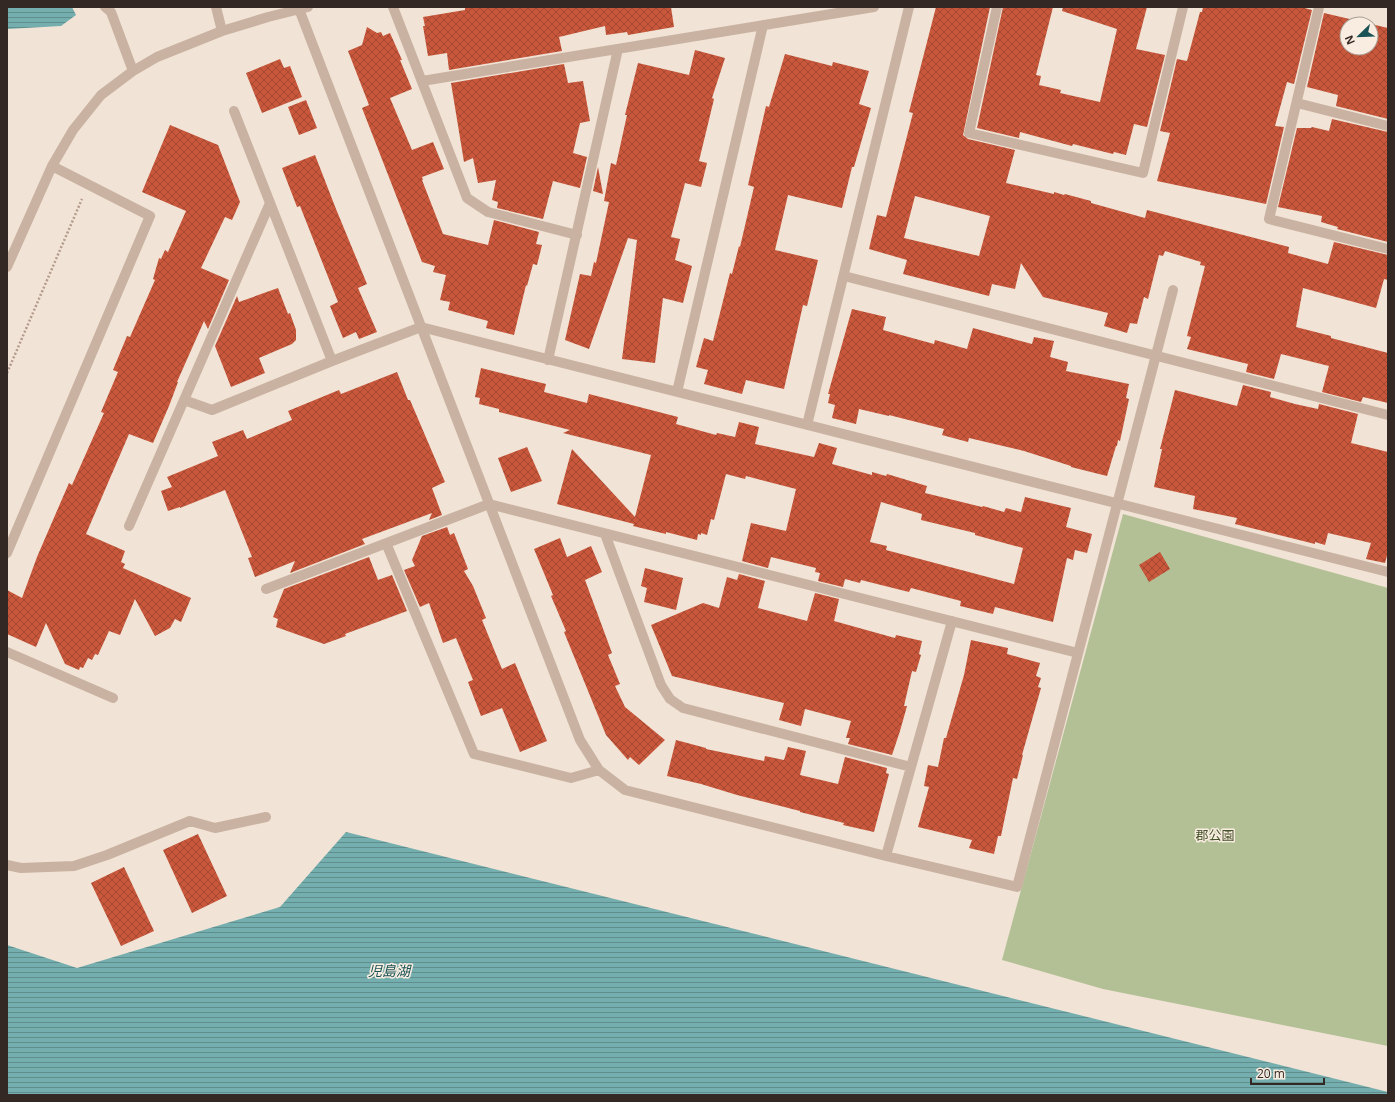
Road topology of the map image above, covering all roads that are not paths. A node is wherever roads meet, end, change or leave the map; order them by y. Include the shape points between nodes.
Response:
1 (105, 7) edge
2 (216, 7) edge
3 (393, 7) edge
4 (874, 7) edge
5 (909, 7) edge
6 (997, 7) edge
7 (1183, 7) edge
8 (1319, 7) edge
9 (303, 8) edge
10 (764, 25) junction
11 (222, 31) junction
12 (618, 49) junction
13 (133, 71) junction
14 (422, 81) junction
15 (1297, 103) junction
16 (234, 111) dead end
17 (1388, 126) edge
18 (52, 166) junction
19 (270, 203) junction
20 (576, 235) junction
21 (1388, 249) edge
22 (7, 267) edge
23 (844, 276) junction
24 (1173, 290) dead end
25 (421, 328) junction
26 (1156, 356) junction
27 (548, 360) junction
28 (332, 361) junction
29 (677, 392) junction
30 (184, 400) junction
31 (1388, 415) edge
32 (807, 425) junction
33 (489, 504) junction
34 (1117, 504) junction
35 (129, 526) dead end
36 (605, 534) junction
37 (386, 543) junction
38 (7, 553) edge
39 (1388, 572) edge
40 (266, 589) dead end
41 (952, 621) junction
42 (7, 652) edge
43 (1078, 653) junction
44 (113, 698) dead end
45 (911, 767) junction
46 (599, 770) junction
47 (266, 817) dead end
48 (886, 856) junction
49 (7, 865) edge

1 - 13 street via 111,12
2 - 11 street
3 - 14 street
4 - 10 street
5 - 23 street
6 - 7 street via 969,134 1143,173
8 - 15 street
9 - 11 street
9 - 25 street
10 - 12 street
10 - 29 street
11 - 13 street via 157,57
12 - 14 street
12 - 20 street
13 - 18 street via 101,95 73,130
14 - 20 street via 467,198 488,212
15 - 17 street
15 - 21 street via 1269,219
16 - 19 street
18 - 22 street
18 - 38 street via 150,216
19 - 28 street
19 - 30 street
20 - 27 street
23 - 26 street
23 - 32 street
24 - 26 street
25 - 27 street
25 - 28 street
25 - 33 street
26 - 31 street
26 - 34 street
27 - 29 street
28 - 30 street via 212,410
29 - 32 street
30 - 35 street
32 - 34 street
33 - 36 street
33 - 37 street
33 - 46 street via 580,740
34 - 39 street
34 - 43 street
36 - 41 street
36 - 45 street via 661,685 670,699 683,708
37 - 40 street
37 - 46 street via 474,754 571,778
41 - 43 street
41 - 45 street
42 - 44 street
43 - 48 street via 1017,887
45 - 48 street
46 - 48 street via 625,790
47 - 49 street via 214,828 190,821 74,866 21,868

